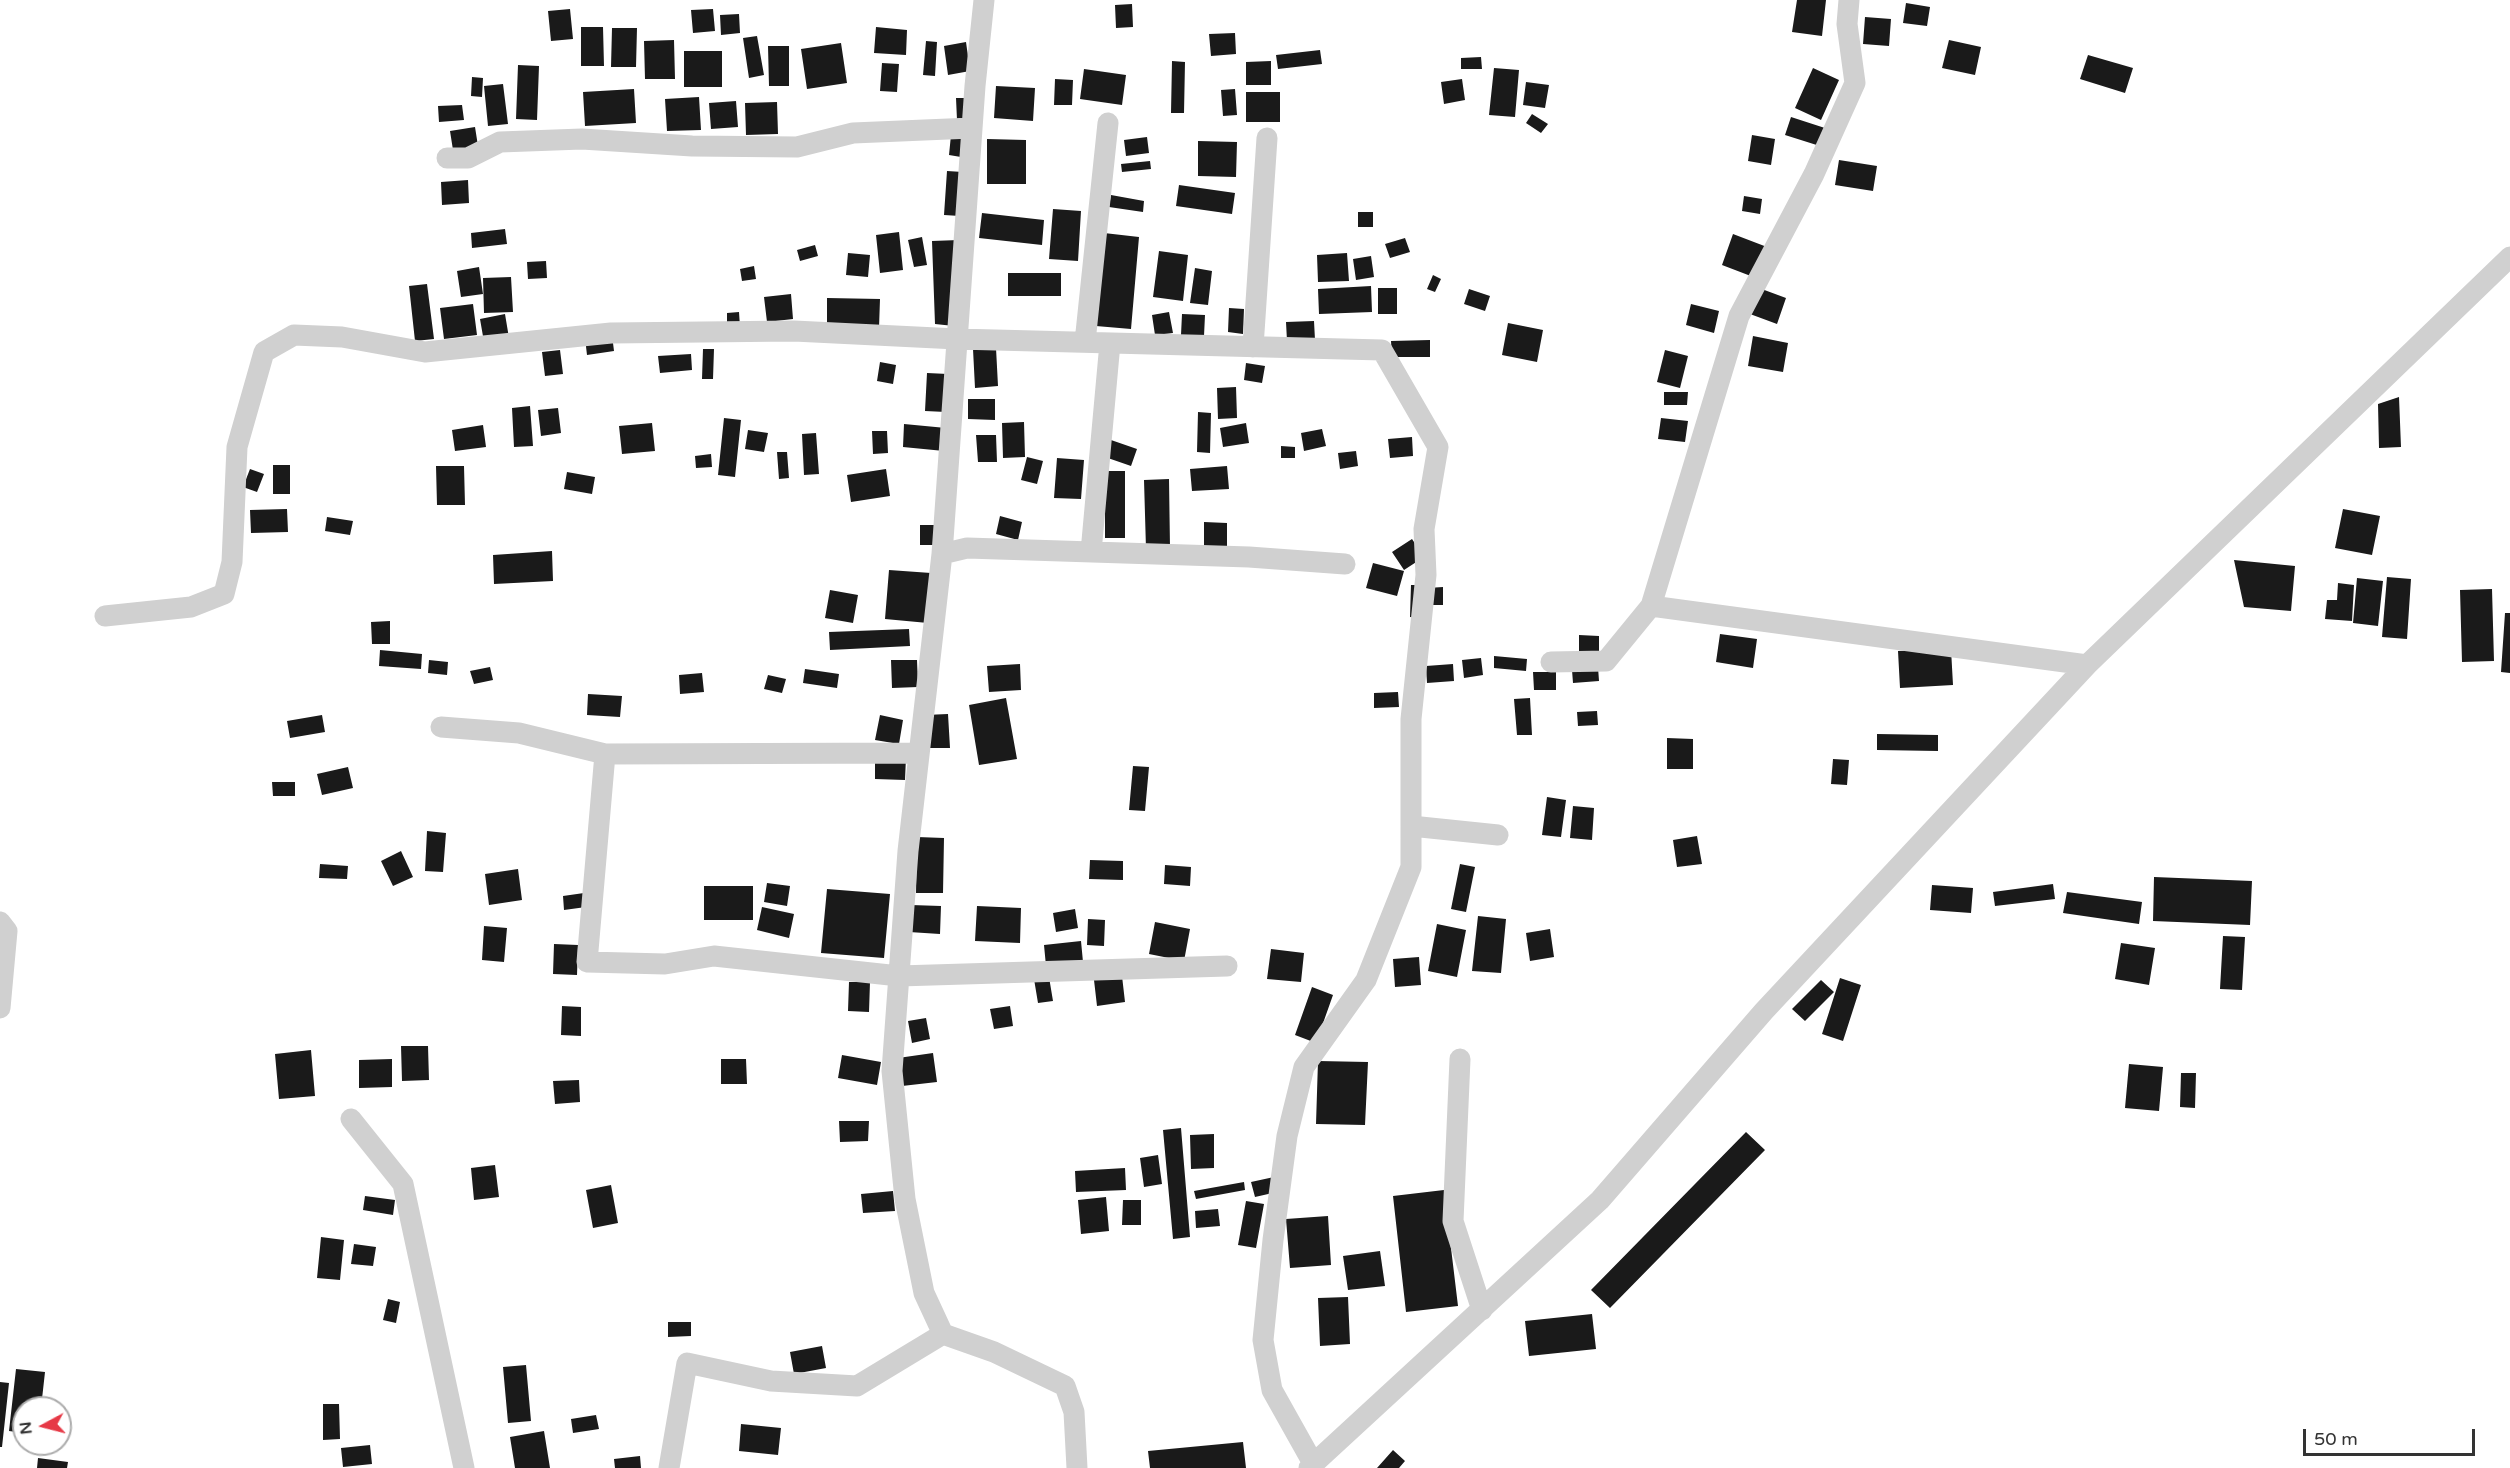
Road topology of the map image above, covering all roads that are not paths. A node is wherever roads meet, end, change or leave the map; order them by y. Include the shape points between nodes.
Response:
1 (984, 0) edge
2 (1849, 0) edge
3 (1108, 123) dead end
4 (972, 128) junction
5 (1267, 138) dead end
6 (447, 158) dead end
7 (2510, 257) edge
8 (957, 339) junction
9 (1085, 342) junction
10 (1110, 343) junction
11 (1253, 347) junction
12 (1091, 552) junction
13 (942, 554) junction
14 (1345, 564) dead end
15 (1651, 606) junction
16 (105, 616) dead end
17 (1551, 662) dead end
18 (2087, 665) junction
19 (441, 727) dead end
20 (919, 753) junction
21 (605, 754) junction
22 (1411, 826) junction
23 (1498, 835) dead end
24 (0, 922) edge
25 (1227, 966) dead end
26 (899, 976) junction
27 (0, 1008) edge
28 (1460, 1059) dead end
29 (351, 1119) dead end
30 (1482, 1310) junction
31 (943, 1334) junction
32 (1312, 1467) edge
33 (464, 1468) edge
34 (669, 1468) edge
35 (1077, 1468) edge

1 - 4 street
2 - 15 street via 1847,24 1855,83 1814,174 1739,316
3 - 9 street
4 - 6 street via 853,133 797,147 582,139 500,142 468,158
4 - 8 street
5 - 11 street
7 - 18 street
8 - 9 street
8 - 13 street
8 - 16 street via 794,332 610,333 425,352 342,337 294,335 264,352 237,447 232,562 224,594 191,607
9 - 10 street
10 - 11 street
10 - 12 street
11 - 22 street via 1382,350 1438,447 1424,529 1426,575 1411,719
12 - 13 street via 967,548
12 - 14 street
13 - 20 street
15 - 17 street via 1606,661
15 - 18 street
18 - 30 street via 1764,1011 1600,1200
19 - 21 street via 519,734
20 - 21 street
20 - 26 street
21 - 26 street via 587,963 665,964 714,956
22 - 23 street
22 - 32 street via 1411,867 1366,980 1304,1067 1287,1136 1263,1340 1272,1390
24 - 27 street via 6,931
25 - 26 street
26 - 31 street via 892,1071 905,1199 924,1293
28 - 30 street via 1453,1221
29 - 33 street via 403,1184
30 - 32 street
31 - 34 street via 857,1386 771,1381 687,1363
31 - 35 street via 994,1352 1065,1386 1074,1412

